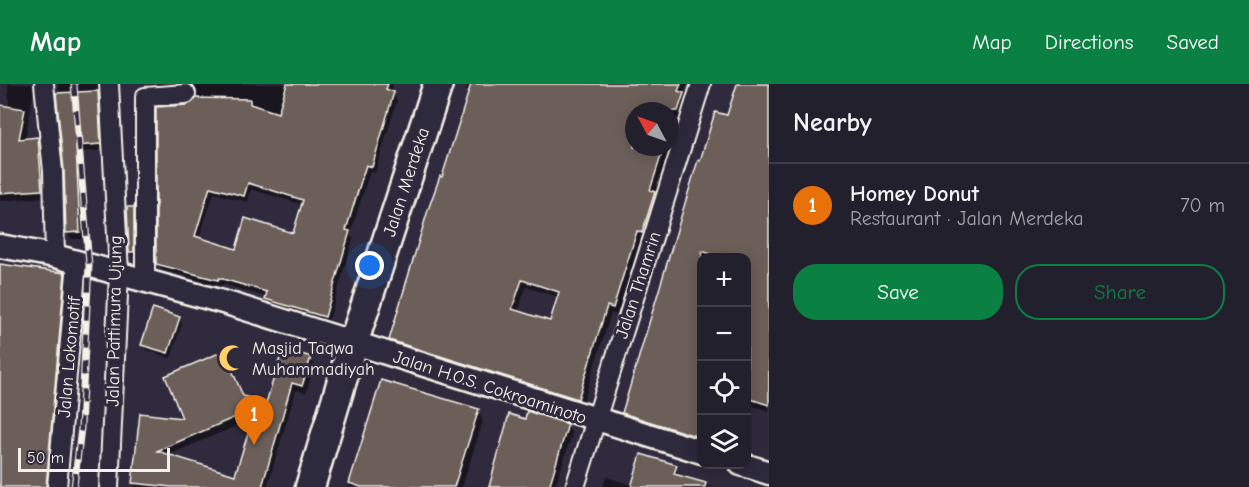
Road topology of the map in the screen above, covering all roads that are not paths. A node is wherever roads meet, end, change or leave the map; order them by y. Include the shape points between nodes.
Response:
1 (44, 84) edge
2 (109, 84) edge
3 (438, 84) edge
4 (701, 84) edge
5 (186, 94) dead end
6 (0, 246) edge
7 (66, 259) junction
8 (119, 273) junction
9 (144, 280) junction
10 (353, 344) junction
11 (595, 420) junction
12 (697, 451) edge
13 (751, 468) edge
14 (769, 473) edge
15 (57, 487) edge
16 (109, 487) edge
17 (310, 487) edge
18 (575, 487) edge

1 - 7 street, Jalan Lokomotif
2 - 8 street, Jalan Pattimura Ujung
3 - 10 main road, Jalan Merdeka
4 - 11 street, Jalan Thamrin
5 - 9 street via 145,97
6 - 7 street, Jalan H.O.S. Cokroaminoto
7 - 8 street, Jalan H.O.S. Cokroaminoto
7 - 15 street, Jalan Lokomotif
8 - 9 street, Jalan H.O.S. Cokroaminoto
8 - 16 street, Jalan Pattimura Ujung
9 - 10 street, Jalan H.O.S. Cokroaminoto
10 - 11 street, Jalan H.O.S. Cokroaminoto
10 - 17 main road, Jalan Merdeka
11 - 12 street, Jalan H.O.S. Cokroaminoto
11 - 18 street, Jalan Thamrin
13 - 14 street

